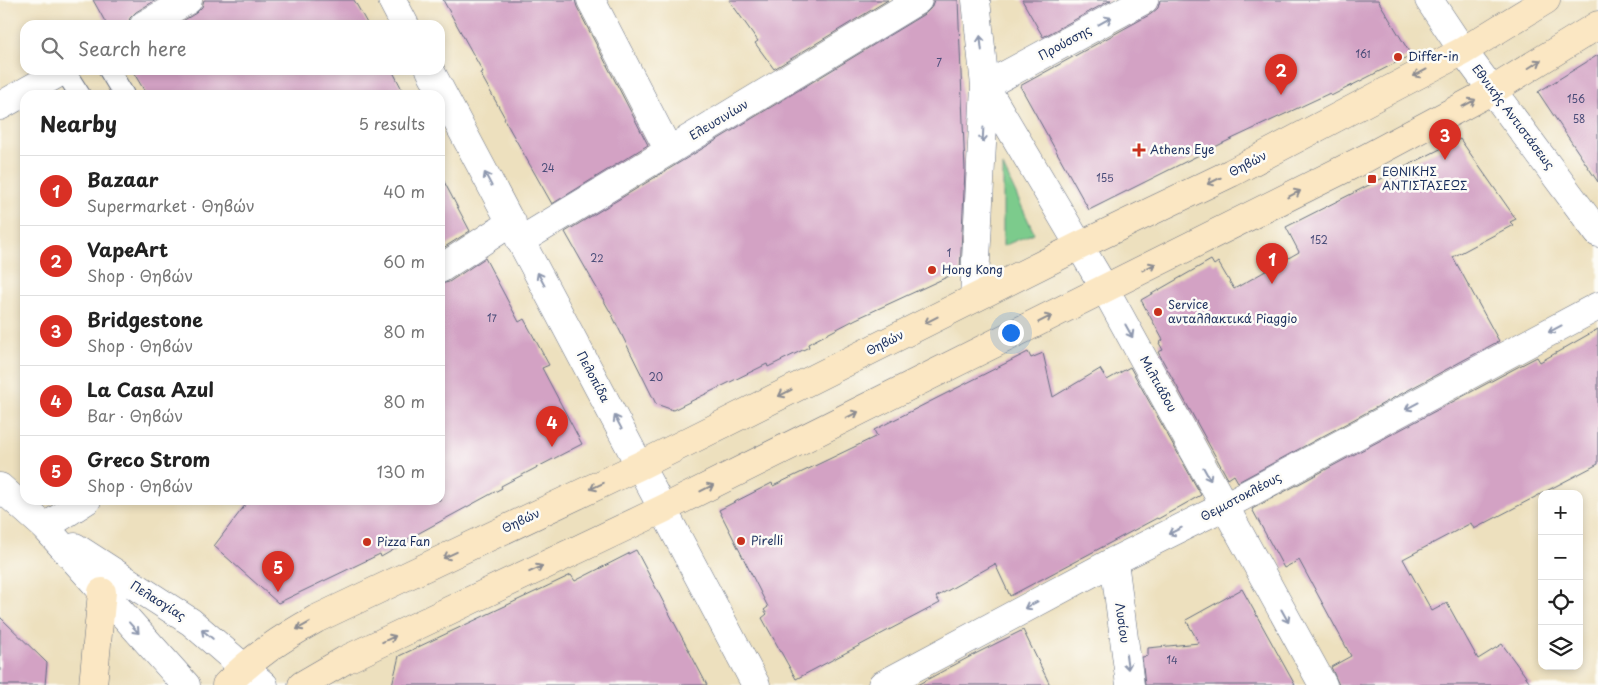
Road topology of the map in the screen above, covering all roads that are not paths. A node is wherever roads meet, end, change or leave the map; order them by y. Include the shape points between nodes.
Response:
1 (188, 0) edge
2 (392, 0) edge
3 (592, 0) edge
4 (918, 0) edge
5 (976, 0) edge
6 (1144, 0) edge
7 (1429, 0) edge
8 (1546, 0) edge
9 (153, 20) edge
10 (402, 20) edge
11 (1598, 26) edge
12 (1463, 51) junction
13 (55, 75) edge
14 (67, 75) edge
15 (112, 75) edge
16 (433, 75) edge
17 (985, 86) junction
18 (28, 90) edge
19 (77, 90) edge
20 (121, 90) edge
21 (441, 90) edge
22 (1493, 90) junction
23 (20, 95) edge
24 (445, 98) edge
25 (0, 106) edge
26 (669, 151) junction
27 (516, 231) junction
28 (1598, 233) edge
29 (1079, 246) junction
30 (445, 266) edge
31 (1105, 289) junction
32 (974, 298) junction
33 (1598, 306) edge
34 (641, 465) junction
35 (0, 487) edge
36 (20, 505) edge
37 (20, 505) edge
38 (79, 505) edge
39 (1225, 506) junction
40 (663, 509) junction
41 (45, 527) junction
42 (1114, 561) junction
43 (102, 592) junction
44 (244, 666) junction
45 (93, 685) edge
46 (186, 685) edge
47 (226, 685) edge
48 (264, 685) edge
49 (302, 685) edge
50 (756, 685) edge
51 (882, 685) edge
52 (1130, 685) edge
53 (1323, 685) edge

1 - 9 street
2 - 10 street
3 - 26 street
4 - 26 street, Ελευσινίων
17 -> 5 street
17 -> 6 street, Προύσσης
7 - 12 street, Εθνικής Αντιστάσεως
8 - 12 main road, Θηβών
22 -> 11 main road
12 - 22 street, Εθνικής Αντιστάσεως
12 -> 29 main road, Θηβών via 1231,173
13 - 18 street
14 - 19 lane
15 - 20 lane
21 -> 16 street, Πελοπίδα
17 - 29 street, Μιλτιάδου
17 -> 32 street
22 - 28 street, Εθνικής Αντιστάσεως
31 -> 22 main road via 1366,158
23 - 25 street
27 -> 24 street, Πελοπίδα
26 - 27 street, Ελευσινίων
27 - 30 street, Ελευσινίων
34 -> 27 street, Πελοπίδα
29 - 31 street, Μιλτιάδου
29 - 32 main road, Θηβών
31 -> 39 street, Μιλτιάδου
40 -> 31 main road
32 -> 34 main road, Θηβών
33 -> 39 street, Θεμιστοκλέους
34 - 40 street, Πελοπίδα
34 -> 44 main road, Θηβών via 316,619 274,642
35 - 36 street, Πελασγίας
37 - 41 street, Πελασγίας
38 - 41 street
39 -> 42 street, Θεμιστοκλέους
39 -> 53 street, Μιλτιάδου
49 -> 40 main road via 345,660
40 - 50 street, Πελοπίδα
41 - 43 street, Πελασγίας
44 -> 41 street, Πελασγίας via 191,622
42 -> 51 street, Θεμιστοκλέους
42 -> 52 street, Λυσίου
43 - 45 main road
43 -> 46 street, Πελασγίας
44 - 47 main road, Θηβών
44 - 48 street, Πελασγίας

